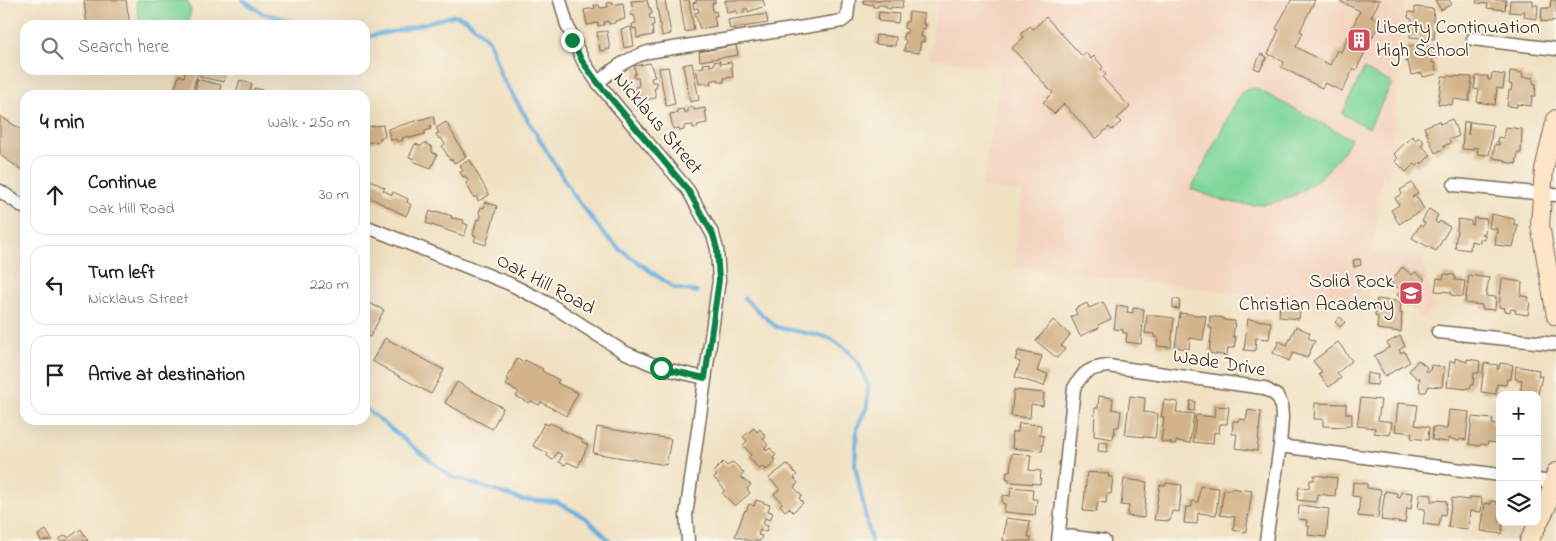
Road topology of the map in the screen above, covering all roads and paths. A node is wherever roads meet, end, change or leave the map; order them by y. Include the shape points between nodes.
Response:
1 (560, 0) edge
2 (849, 0) edge
3 (1473, 39) dead end
4 (1556, 49) edge
5 (598, 83) junction
6 (1556, 119) edge
7 (1454, 185) dead end
8 (0, 191) edge
9 (1548, 194) edge
10 (20, 205) edge
11 (370, 228) edge
12 (1556, 316) edge
13 (1438, 332) dead end
14 (1556, 344) edge
15 (705, 378) junction
16 (1280, 446) junction
17 (1496, 474) edge
18 (1551, 479) edge
19 (1058, 538) edge
20 (688, 541) edge
21 (1104, 541) edge
22 (1266, 541) edge
23 (1528, 541) edge

1 - 5 street, Nicklaus Street via 572,40
2 - 5 street via 847,17 842,20 648,52 616,66
3 - 4 street
5 - 15 street, Nicklaus Street via 688,190 713,235 719,280
6 - 9 street via 1544,169
7 - 9 street
8 - 10 street
9 - 12 street via 1540,225
11 - 15 street, Oak Hill Road via 510,284 551,304 624,352 661,368
13 - 14 street
15 - 20 street, Nicklaus Street via 686,515
16 - 17 street
16 - 19 street, Wade Drive via 1281,404 1277,396 1264,388 1108,366 1087,371 1080,376 1074,388
16 - 22 street, Wade Drive
18 - 23 street via 1546,508
19 - 21 street

